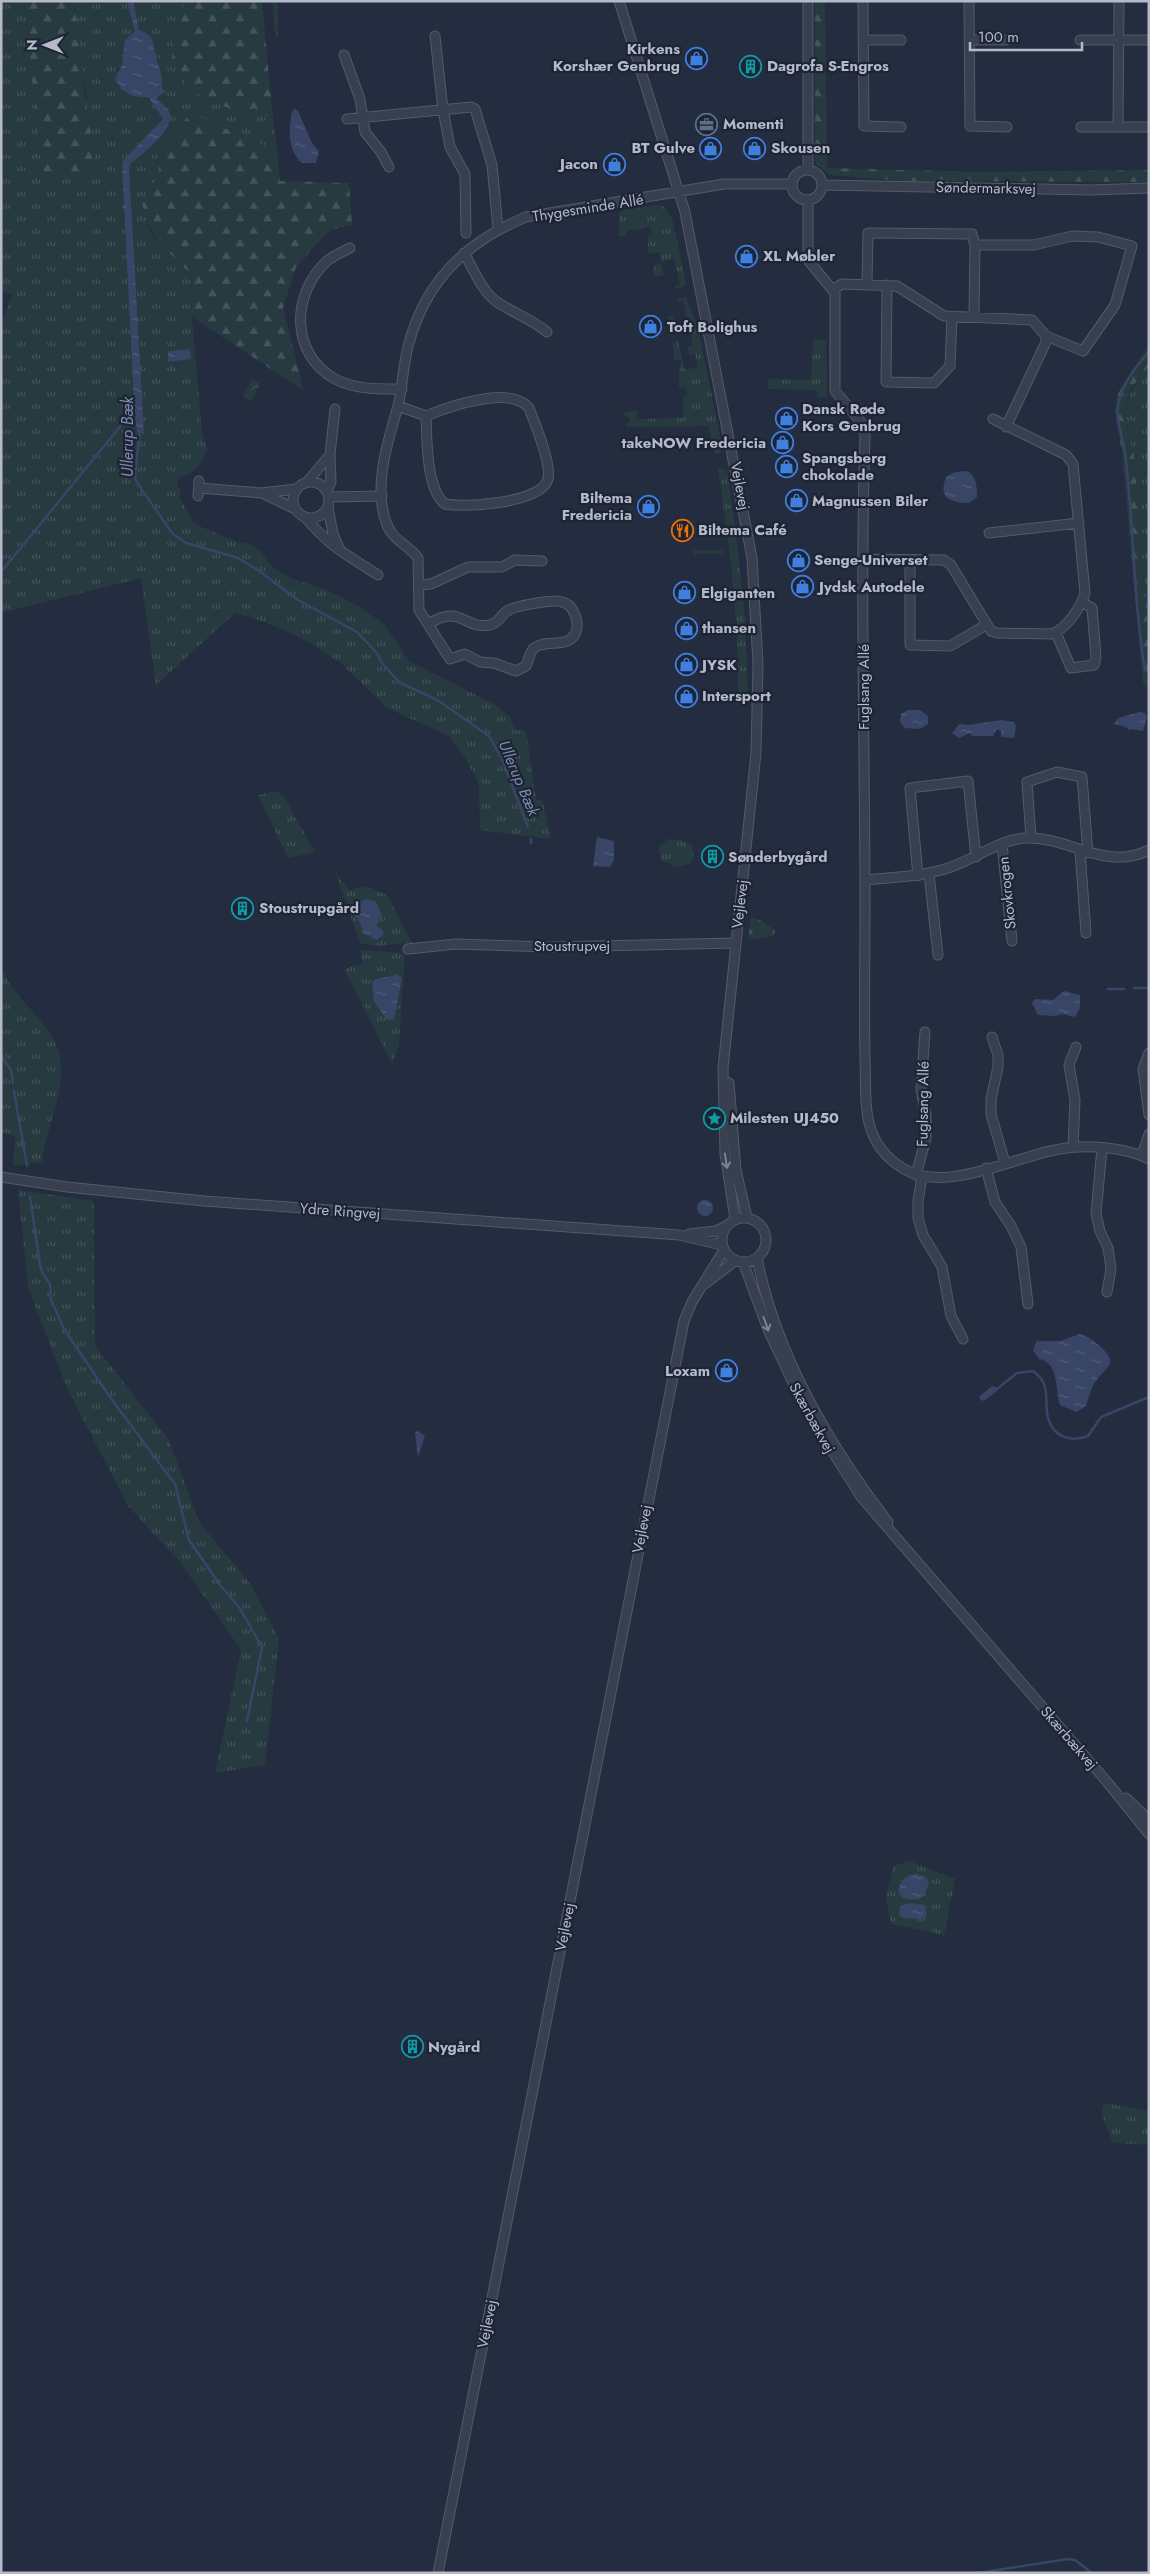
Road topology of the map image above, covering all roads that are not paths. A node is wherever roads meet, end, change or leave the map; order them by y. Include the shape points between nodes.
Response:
1 (619, 1) edge
2 (808, 1) edge
3 (863, 1) edge
4 (970, 1) edge
5 (1119, 1) edge
6 (436, 36) dead end
7 (863, 40) junction
8 (901, 40) dead end
9 (970, 40) junction
10 (1006, 40) dead end
11 (1080, 40) dead end
12 (1119, 40) junction
13 (1149, 40) edge
14 (344, 55) dead end
15 (443, 110) junction
16 (363, 117) junction
17 (347, 119) dead end
18 (901, 127) dead end
19 (1007, 127) dead end
20 (1081, 127) dead end
21 (1118, 127) junction
22 (1149, 127) edge
23 (389, 168) dead end
24 (808, 169) junction
25 (792, 184) junction
26 (823, 185) junction
27 (1149, 188) edge
28 (680, 193) junction
29 (808, 202) junction
30 (498, 229) junction
31 (466, 233) dead end
32 (975, 245) junction
33 (350, 248) dead end
34 (464, 253) junction
35 (867, 284) junction
36 (887, 285) junction
37 (834, 289) junction
38 (974, 316) junction
39 (952, 317) junction
40 (547, 332) dead end
41 (1046, 336) junction
42 (402, 389) junction
43 (398, 406) junction
44 (335, 410) dead end
45 (426, 416) junction
46 (993, 419) dead end
47 (1006, 427) junction
48 (330, 456) junction
49 (307, 482) junction
50 (199, 488) dead end
51 (297, 489) junction
52 (261, 493) junction
53 (328, 494) junction
54 (382, 496) junction
55 (295, 508) junction
56 (328, 508) junction
57 (306, 517) junction
58 (1079, 523) junction
59 (989, 533) dead end
60 (340, 553) junction
61 (863, 559) junction
62 (910, 560) junction
63 (542, 561) dead end
64 (378, 575) dead end
65 (419, 585) junction
66 (1082, 602) junction
67 (428, 624) junction
68 (986, 625) junction
69 (1056, 633) junction
70 (1030, 838) junction
71 (1002, 844) junction
72 (1149, 850) edge
73 (1084, 852) junction
74 (976, 857) junction
75 (929, 874) junction
76 (918, 876) junction
77 (865, 880) junction
78 (1086, 933) dead end
79 (1012, 941) dead end
80 (735, 943) junction
81 (408, 949) dead end
82 (938, 955) dead end
83 (925, 1032) dead end
84 (992, 1037) dead end
85 (726, 1043) junction
86 (1076, 1048) dead end
87 (1149, 1052) edge
88 (1149, 1116) edge
89 (1149, 1134) edge
90 (1073, 1147) junction
91 (1102, 1148) junction
92 (1145, 1157) edge
93 (1005, 1163) junction
94 (986, 1168) junction
95 (919, 1176) junction
96 (1, 1177) edge
97 (747, 1217) junction
98 (735, 1219) junction
99 (726, 1226) junction
100 (679, 1235) junction
101 (723, 1248) junction
102 (757, 1258) junction
103 (740, 1261) junction
104 (703, 1285) junction
105 (1107, 1292) dead end
106 (1028, 1304) dead end
107 (963, 1339) dead end
108 (912, 1556) junction
109 (1108, 1783) junction
110 (1149, 1820) edge
111 (1149, 1834) edge
112 (438, 2573) edge

1 - 28 street, Vejlevej
2 - 24 street
3 - 7 street
4 - 9 street
5 - 12 street
6 - 15 street
7 - 8 street
7 - 18 street via 864,126
9 - 10 street
9 - 19 street via 970,126
11 - 12 street
12 - 13 street
12 - 21 street
14 - 16 street
15 - 16 street
15 - 30 street via 471,107 478,112 492,164
15 - 31 street via 450,147 465,174
16 - 17 street
16 - 23 street via 366,132 382,152
20 - 21 street
21 - 22 street
24 - 25 street via 799,172
24 - 26 street via 818,174
25 - 28 street via 724,184
25 - 29 street via 795,193
26 - 27 street, Søndermarksvej via 1090,190
26 - 29 street via 817,197
28 - 30 street, Thygesminde Allé via 551,212
28 - 80 street, Vejlevej via 745,516 755,594 756,753
29 - 37 street via 808,260
30 - 34 street, Thygesminde Allé
32 - 35 street via 972,234 868,233
32 - 38 street
32 - 41 street via 1034,245 1072,236 1098,237 1132,246 1115,305 1083,351
33 - 42 street via 327,261 312,281 301,304 301,331 311,357 334,378 361,388
34 - 40 street via 496,302 535,322
34 - 42 street, Thygesminde Allé via 435,285 416,322 409,343
35 - 36 street
35 - 37 street via 842,284
36 - 39 street via 897,286 944,316
36 - 39 street via 886,382 934,383 950,366
37 - 61 street, Fuglsang Allé via 835,391 861,422 865,435
38 - 39 street
38 - 41 street via 1025,318 1032,320
41 - 47 street
42 - 43 street, Thygesminde Allé
43 - 45 street
43 - 54 street, Thygesminde Allé via 385,457
44 - 48 street
45 - 45 street via 435,491 445,504 468,506 509,500 546,485 549,476 547,466 525,402 516,398 486,399 466,402
46 - 47 street
47 - 58 street via 1070,459
48 - 49 street
48 - 53 street
49 - 51 street
49 - 53 street via 318,483
50 - 52 street
51 - 52 street
51 - 55 street via 293,498
52 - 55 street
53 - 54 street
53 - 56 street
54 - 65 street, Thygesminde Allé via 389,530 418,558
55 - 57 street
56 - 57 street via 319,517
56 - 60 street
57 - 60 street
58 - 59 street
58 - 66 street via 1086,593
60 - 64 street
61 - 62 street
61 - 77 street, Fuglsang Allé
62 - 68 street via 944,560 951,565
62 - 68 street via 910,645 950,646
63 - 65 street via 515,560 502,567 468,567 431,584
65 - 67 street, Thygesminde Allé via 419,610
66 - 69 street
66 - 69 street via 1092,608 1094,665 1071,668
67 - 67 street, Thygesminde Allé via 453,615 486,625 500,621 512,608 556,601 570,606 578,622 572,638 564,643 536,647 526,666 516,671 480,662 465,654 450,659
68 - 69 street via 997,633
70 - 71 street, Skovkrogen
70 - 73 street, Skovkrogen via 1052,841
70 - 73 street via 1027,782 1057,772 1082,777
71 - 74 street, Skovkrogen
71 - 79 street, Skovkrogen
72 - 73 street, Skovkrogen via 1117,858
73 - 78 street
74 - 75 street, Skovkrogen
74 - 76 street, Skovkrogen via 968,781 910,788
75 - 76 street, Skovkrogen
75 - 82 street
76 - 77 street, Skovkrogen
77 - 95 street, Fuglsang Allé via 868,1120 881,1149 905,1170
80 - 81 street, Stoustrupvej via 550,947 456,944
80 - 85 street, Vejlevej
83 - 95 street, Fuglsang Allé via 921,1089 926,1138
84 - 93 street via 998,1067 990,1114
85 - 97 street, Vejlevej via 736,1170
85 -> 98 street, Vejlevej via 724,1136
86 - 90 street via 1069,1065 1075,1100
87 - 88 street via 1144,1069
89 - 92 street
90 - 91 street
90 - 93 street
91 - 92 street
91 - 105 street via 1096,1214 1108,1248 1111,1269
93 - 94 street
94 - 95 street via 940,1178
94 - 106 street via 995,1202 1021,1247
95 - 107 street, Fuglsang Allé via 918,1218 923,1234 942,1267 951,1316
96 - 100 street, Ydre Ringvej via 67,1187 204,1200
97 - 98 street
97 - 102 street via 759,1223 766,1234 765,1247
98 - 99 street
99 - 100 street, Ydre Ringvej via 716,1231
99 - 101 street via 722,1236
100 - 101 street, Ydre Ringvej
101 - 103 street
101 - 104 street, Vejlevej
102 - 103 street
102 - 108 street, Skærbækvej via 779,1330 812,1405 857,1480 909,1547
103 - 104 street, Vejlevej
103 -> 108 street, Skærbækvej via 805,1408 862,1498
104 - 112 street, Vejlevej via 684,1321
108 - 109 street, Skærbækvej
109 - 110 street, Skærbækvej
109 - 111 street, Skærbækvej

